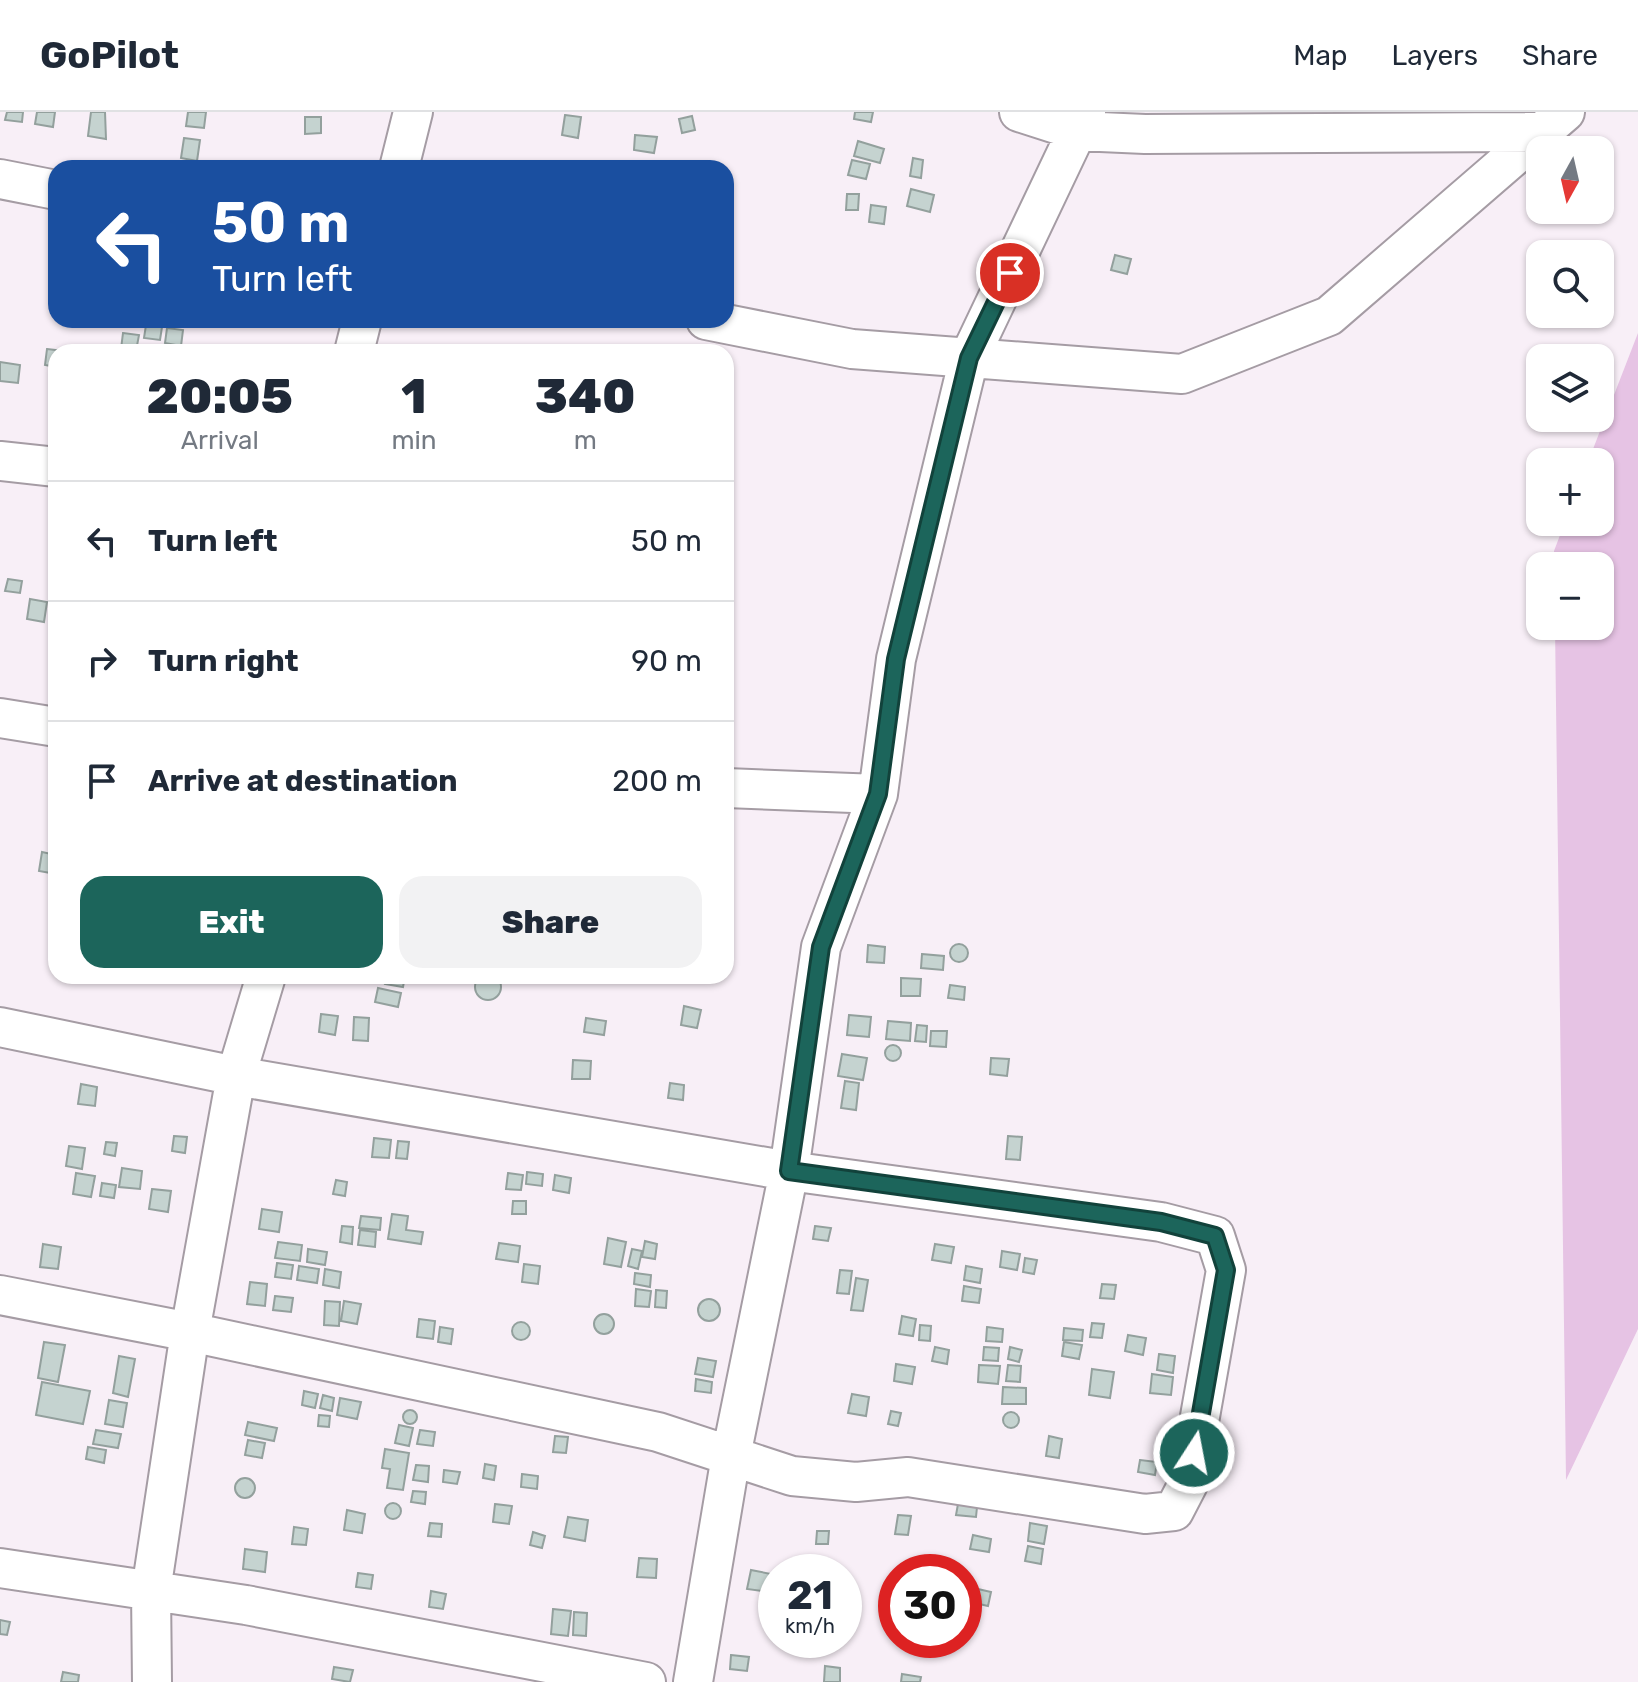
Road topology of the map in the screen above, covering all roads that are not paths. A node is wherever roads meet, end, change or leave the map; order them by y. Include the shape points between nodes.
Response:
1 (413, 112) edge
2 (1019, 112) edge
3 (1082, 121) edge
4 (1553, 122) edge
5 (401, 160) edge
6 (0, 179) edge
7 (48, 188) edge
8 (734, 326) edge
9 (969, 358) junction
10 (0, 461) edge
11 (48, 466) edge
12 (0, 718) edge
13 (48, 726) edge
14 (734, 788) edge
15 (878, 794) junction
16 (264, 984) edge
17 (0, 1027) edge
18 (236, 1076) junction
19 (789, 1171) junction
20 (0, 1295) edge
21 (190, 1332) junction
22 (731, 1456) junction
23 (0, 1568) edge
24 (151, 1591) junction
25 (152, 1682) edge
26 (646, 1682) edge
27 (693, 1682) edge

1 - 5 street
2 - 3 street
3 - 4 street via 1145,134
3 - 9 street
4 - 9 street via 1329,316 1182,374
6 - 7 street
8 - 9 street via 852,349
9 - 15 street via 896,659
10 - 11 street
12 - 13 street
14 - 15 street
15 - 19 street via 821,947
16 - 18 street
17 - 18 street
18 - 19 street
18 - 21 street
19 - 22 street
19 - 22 street via 1161,1222 1215,1236 1226,1270 1188,1484 1174,1511 1145,1514 908,1477 856,1482 792,1476
20 - 21 street
21 - 22 street via 658,1432
21 - 24 street
22 - 27 street
23 - 24 street
24 - 25 street
24 - 26 street

